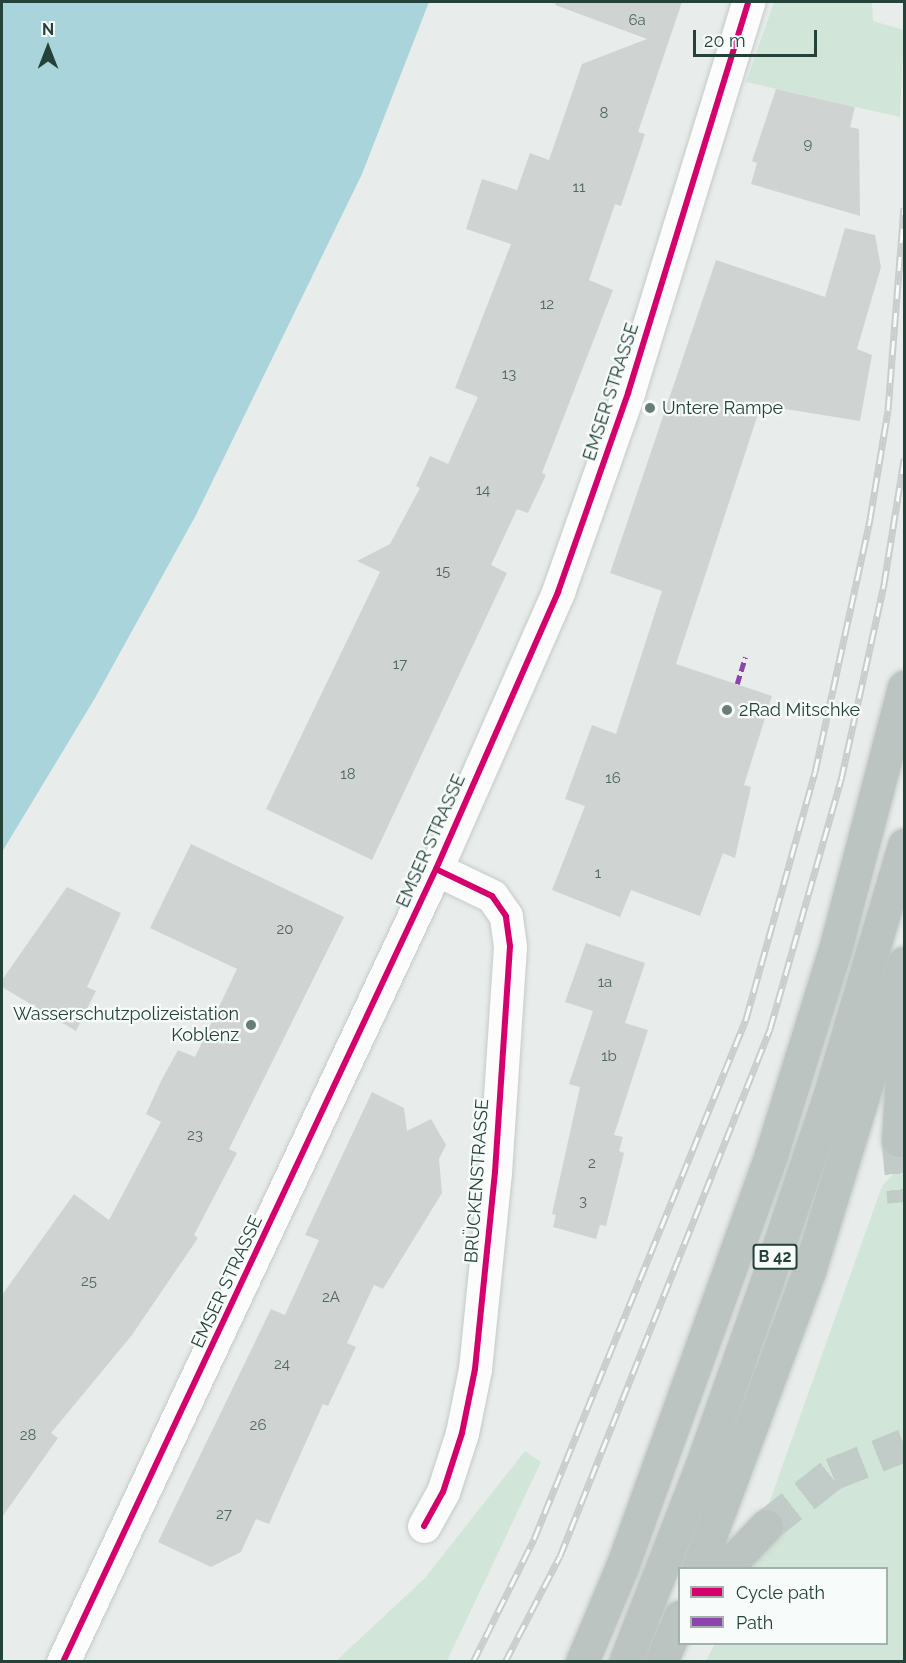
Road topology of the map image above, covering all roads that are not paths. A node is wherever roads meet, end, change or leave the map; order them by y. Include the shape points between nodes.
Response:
1 (748, 2) edge
2 (904, 687) edge
3 (904, 845) edge
4 (436, 869) junction
5 (904, 963) edge
6 (904, 1041) edge
7 (898, 1140) dead end
8 (424, 1526) dead end
9 (766, 1526) tunnel mouth
10 (699, 1567) edge
11 (728, 1567) edge
12 (63, 1662) edge
13 (582, 1662) edge
14 (625, 1662) edge

1 - 4 street, EMSER STRASSE via 628,393 558,592
2 - 13 highway via 841,929 771,1155 622,1567
3 - 14 highway, B 42 via 836,1075 777,1250 700,1470
4 - 8 street, BRÜCKENSTRASSE via 492,896 506,916 510,946 495,1172 476,1369 462,1433 443,1492
4 - 12 street, EMSER STRASSE
5 - 10 highway, B 42 via 809,1271
6 - 7 highway
9 - 11 highway

